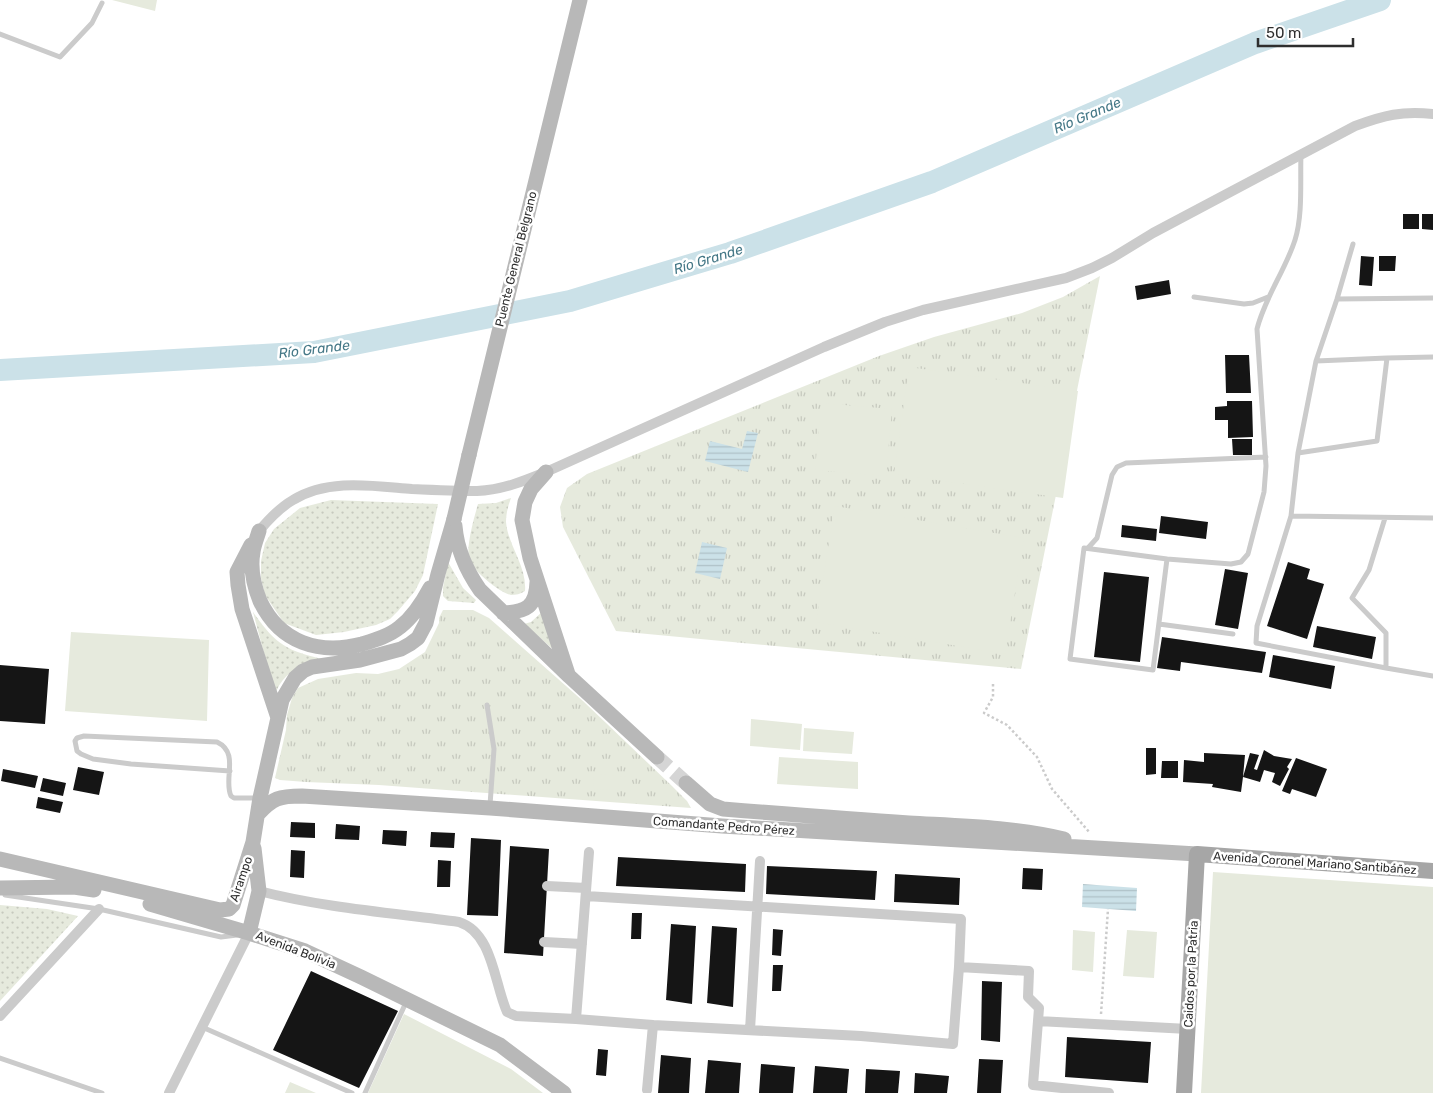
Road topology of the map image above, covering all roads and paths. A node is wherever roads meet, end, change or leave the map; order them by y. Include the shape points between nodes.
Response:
1 (580, 0) edge
2 (102, 4) dead end
3 (0, 34) edge
4 (1433, 114) edge
5 (1301, 154) junction
6 (1353, 244) dead end
7 (1268, 297) junction
8 (1194, 298) dead end
9 (1433, 298) edge
10 (1337, 299) junction
11 (1387, 358) junction
12 (1433, 358) edge
13 (1316, 360) junction
14 (1298, 453) junction
15 (1266, 457) junction
16 (546, 472) junction
17 (1291, 516) junction
18 (1385, 518) junction
19 (1433, 518) edge
20 (454, 519) junction
21 (259, 531) junction
22 (1088, 548) junction
23 (1167, 559) junction
24 (438, 574) junction
25 (537, 581) junction
26 (503, 613) junction
27 (1159, 624) junction
28 (1233, 634) dead end
29 (1386, 668) junction
30 (569, 676) junction
31 (1433, 676) edge
32 (994, 684) dead end
33 (487, 705) dead end
34 (278, 720) junction
35 (657, 757) tunnel mouth
36 (230, 770) junction
37 (686, 783) tunnel mouth
38 (260, 798) junction
39 (490, 808) junction
40 (258, 814) junction
41 (253, 842) junction
42 (1104, 848) junction
43 (588, 852) dead end
44 (1196, 854) junction
45 (0, 860) edge
46 (760, 861) dead end
47 (1433, 871) edge
48 (0, 878) edge
49 (547, 886) dead end
50 (74, 887) junction
51 (0, 888) edge
52 (260, 891) junction
53 (586, 892) junction
54 (0, 894) edge
55 (758, 908) junction
56 (99, 909) junction
57 (1108, 909) dead end
58 (249, 932) junction
59 (544, 942) dead end
60 (582, 944) junction
61 (960, 967) junction
62 (408, 998) junction
63 (0, 1016) edge
64 (576, 1019) junction
65 (1038, 1021) junction
66 (1101, 1023) junction
67 (653, 1025) junction
68 (202, 1027) junction
69 (1188, 1029) junction
70 (750, 1030) junction
71 (0, 1058) edge
72 (647, 1090) dead end
73 (102, 1093) edge
74 (169, 1093) edge
75 (352, 1093) edge
76 (364, 1093) edge
77 (564, 1093) edge
78 (1109, 1093) edge
79 (1184, 1093) edge

1 - 20 main road, Puente General Belgrano, bridge
2 - 3 lane via 92,23 60,57
4 - 5 street via 1384,115 1354,126
5 - 7 lane via 1296,238
5 - 16 street via 1092,268 1066,278 923,310 885,322
6 - 10 lane
7 - 8 lane via 1244,304
7 - 15 lane via 1257,329
9 - 10 lane
10 - 13 lane
11 - 12 lane
11 - 13 lane
11 - 14 lane via 1377,441
13 - 14 lane
14 - 17 lane
15 - 22 lane via 1126,463 1117,467 1112,475 1097,538
15 - 23 lane via 1264,492 1248,554 1241,562
16 - 21 street via 502,488 478,491 373,485 315,490 275,512
16 - 25 main road via 531,490 522,520
17 - 18 lane
17 - 29 lane via 1257,626 1256,643
18 - 19 lane
18 - 29 lane via 1369,570 1352,598 1386,633
20 - 24 main road, Puente General Belgrano
20 - 26 main road via 458,547 468,572 480,590
21 - 24 main road via 252,553 252,571 261,602 284,632 314,646 357,645 379,639 400,627 422,604
21 - 34 main road via 242,560 237,578 242,609
22 - 23 lane
22 - 27 lane via 1084,548 1070,659 1153,670
23 - 27 lane
24 - 34 main road, Airampo via 426,623 418,638 401,649 303,671 287,688
25 - 26 main road via 536,595 529,606
25 - 30 main road
26 - 30 main road
27 - 28 lane
29 - 31 lane
30 - 35 main road
32 - 42 path via 994,697 984,713 1007,725 1037,757 1052,789
33 - 39 lane via 494,749
34 - 38 main road, Airampo
36 - 36 lane via 228,751 217,742 84,736 75,741 77,751 93,758 131,764
36 - 38 lane via 231,796
37 - 42 main road via 710,804 723,809 1042,834
38 - 40 main road, Airampo
39 - 40 main road, Comandante Pedro Pérez via 291,796 270,802
39 - 42 main road, Comandante Pedro Pérez via 722,826
40 - 41 main road, Airampo
41 - 45 main road, Airampo via 233,905 224,910
41 - 52 main road, Airampo
42 - 44 main road, Comandante Pedro Pérez
43 - 53 street
44 - 47 main road, Avenida Coronel Mariano Santibáñez
44 - 69 main road, Caidos por la Patria
46 - 55 street
48 - 50 main road
49 - 53 street
50 - 51 main road, Avenida Bolivia
50 - 58 main road, Avenida Bolivia via 114,894
52 - 58 main road, Airampo
52 - 64 street via 286,898 468,924 480,937 490,958 507,1012 516,1016
53 - 55 street
53 - 60 street
54 - 56 lane
55 - 61 street via 962,919
55 - 70 street
56 - 58 lane via 221,937
56 - 63 street
57 - 66 path
58 - 62 main road, Avenida Bolivia via 305,951
58 - 68 street
59 - 60 street
60 - 64 street
61 - 65 street via 1029,971 1028,997 1039,1008
61 - 70 street via 953,1044
62 - 76 lane
62 - 77 main road, Avenida Bolivia via 500,1045
64 - 67 street
65 - 66 street
65 - 78 street via 1034,1085
66 - 69 street
67 - 70 street
67 - 72 street
68 - 74 street
68 - 75 lane
69 - 79 main road, Caidos por la Patria
71 - 73 lane

